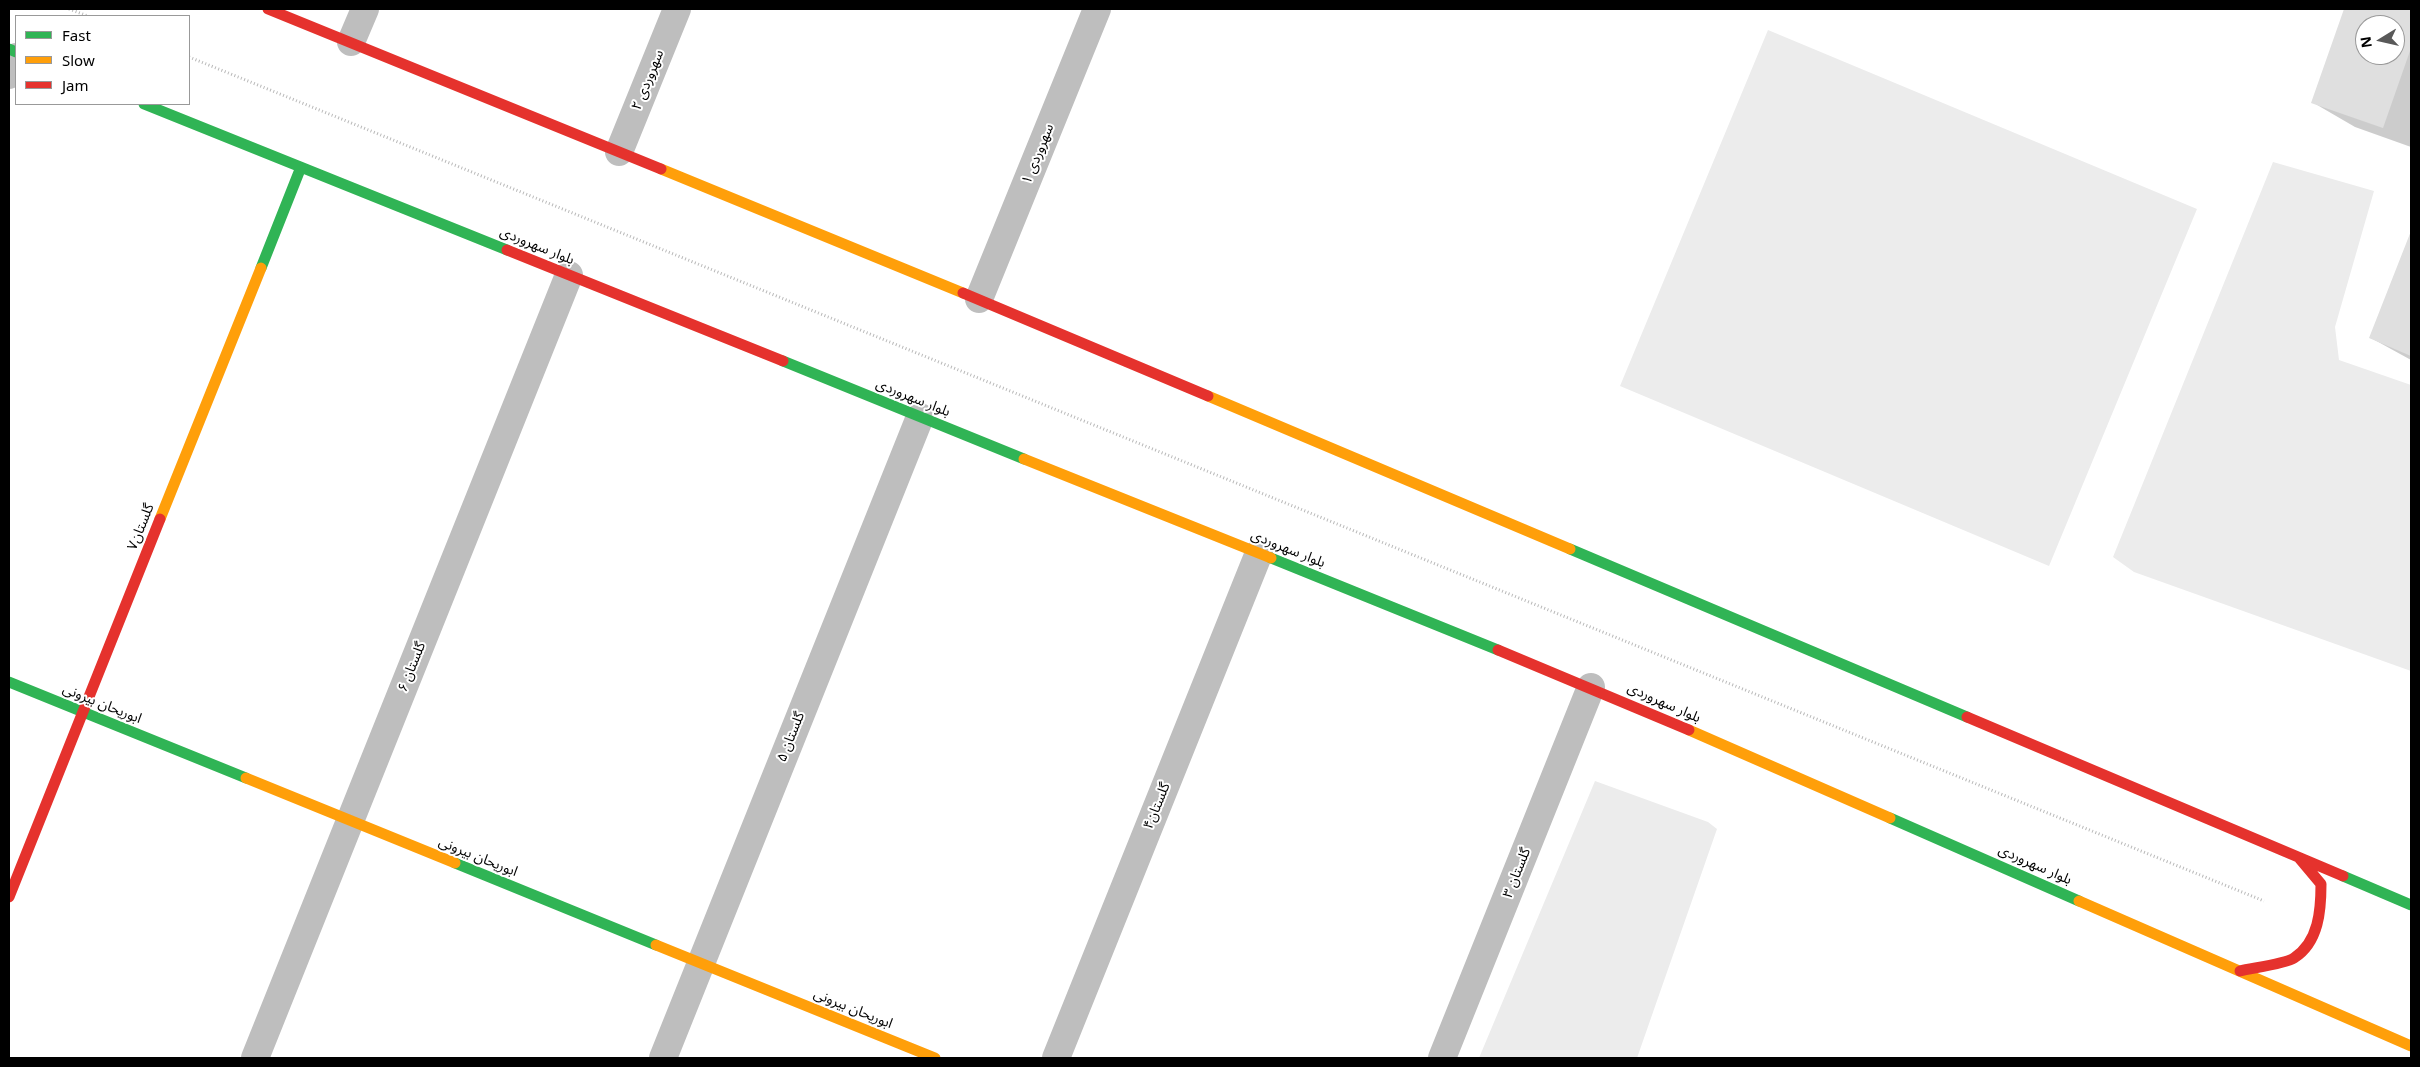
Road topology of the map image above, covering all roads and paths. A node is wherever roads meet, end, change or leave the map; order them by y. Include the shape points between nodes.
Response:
1 (69, 9) edge
2 (268, 9) edge
3 (365, 9) edge
4 (676, 9) edge
5 (1097, 9) edge
6 (85, 15) edge
7 (351, 42) junction
8 (190, 57) edge
9 (15, 60) edge
10 (9, 76) edge
11 (146, 105) edge
12 (619, 152) junction
13 (301, 167) junction
14 (569, 275) junction
15 (979, 299) junction
16 (920, 417) junction
17 (1259, 553) junction
18 (9, 682) edge
19 (1591, 687) junction
20 (83, 712) junction
21 (350, 821) junction
22 (2298, 857) junction
23 (9, 897) edge
24 (2264, 901) dead end
25 (2411, 905) edge
26 (701, 963) junction
27 (2240, 971) junction
28 (2411, 1046) edge
29 (255, 1058) edge
30 (663, 1058) edge
31 (935, 1058) edge
32 (1056, 1058) edge
33 (1442, 1058) edge

1 - 6 path
2 - 7 main road
3 - 7 street
4 - 12 street, سهروردی ۲
5 - 15 street, سهروردی ۱
7 - 12 main road
8 - 24 path
9 - 10 street
11 - 13 main road, بلوار سهروردی
12 - 15 main road
13 - 14 main road, بلوار سهروردی
13 - 20 main road, گلستان۷
14 - 16 main road, بلوار سهروردی
14 - 21 street, گلستان ۶
15 - 22 main road
16 - 17 main road, بلوار سهروردی
16 - 26 street, گلستان ۵
17 - 19 main road, بلوار سهروردی
17 - 32 street, گلستان۴
18 - 20 main road, ابوریحان بیرونی
19 - 27 main road, بلوار سهروردی
19 - 33 street, گلستان ۳
20 - 21 main road, ابوریحان بیرونی
20 - 23 main road, گلستان۷
21 - 26 main road, ابوریحان بیرونی
21 - 29 street, گلستان ۶
22 - 25 main road
22 - 27 main road via 2321,884 2321,912 2310,942 2293,959
26 - 30 street, گلستان ۵
26 - 31 main road, ابوریحان بیرونی
27 - 28 main road, بلوار سهروردی

